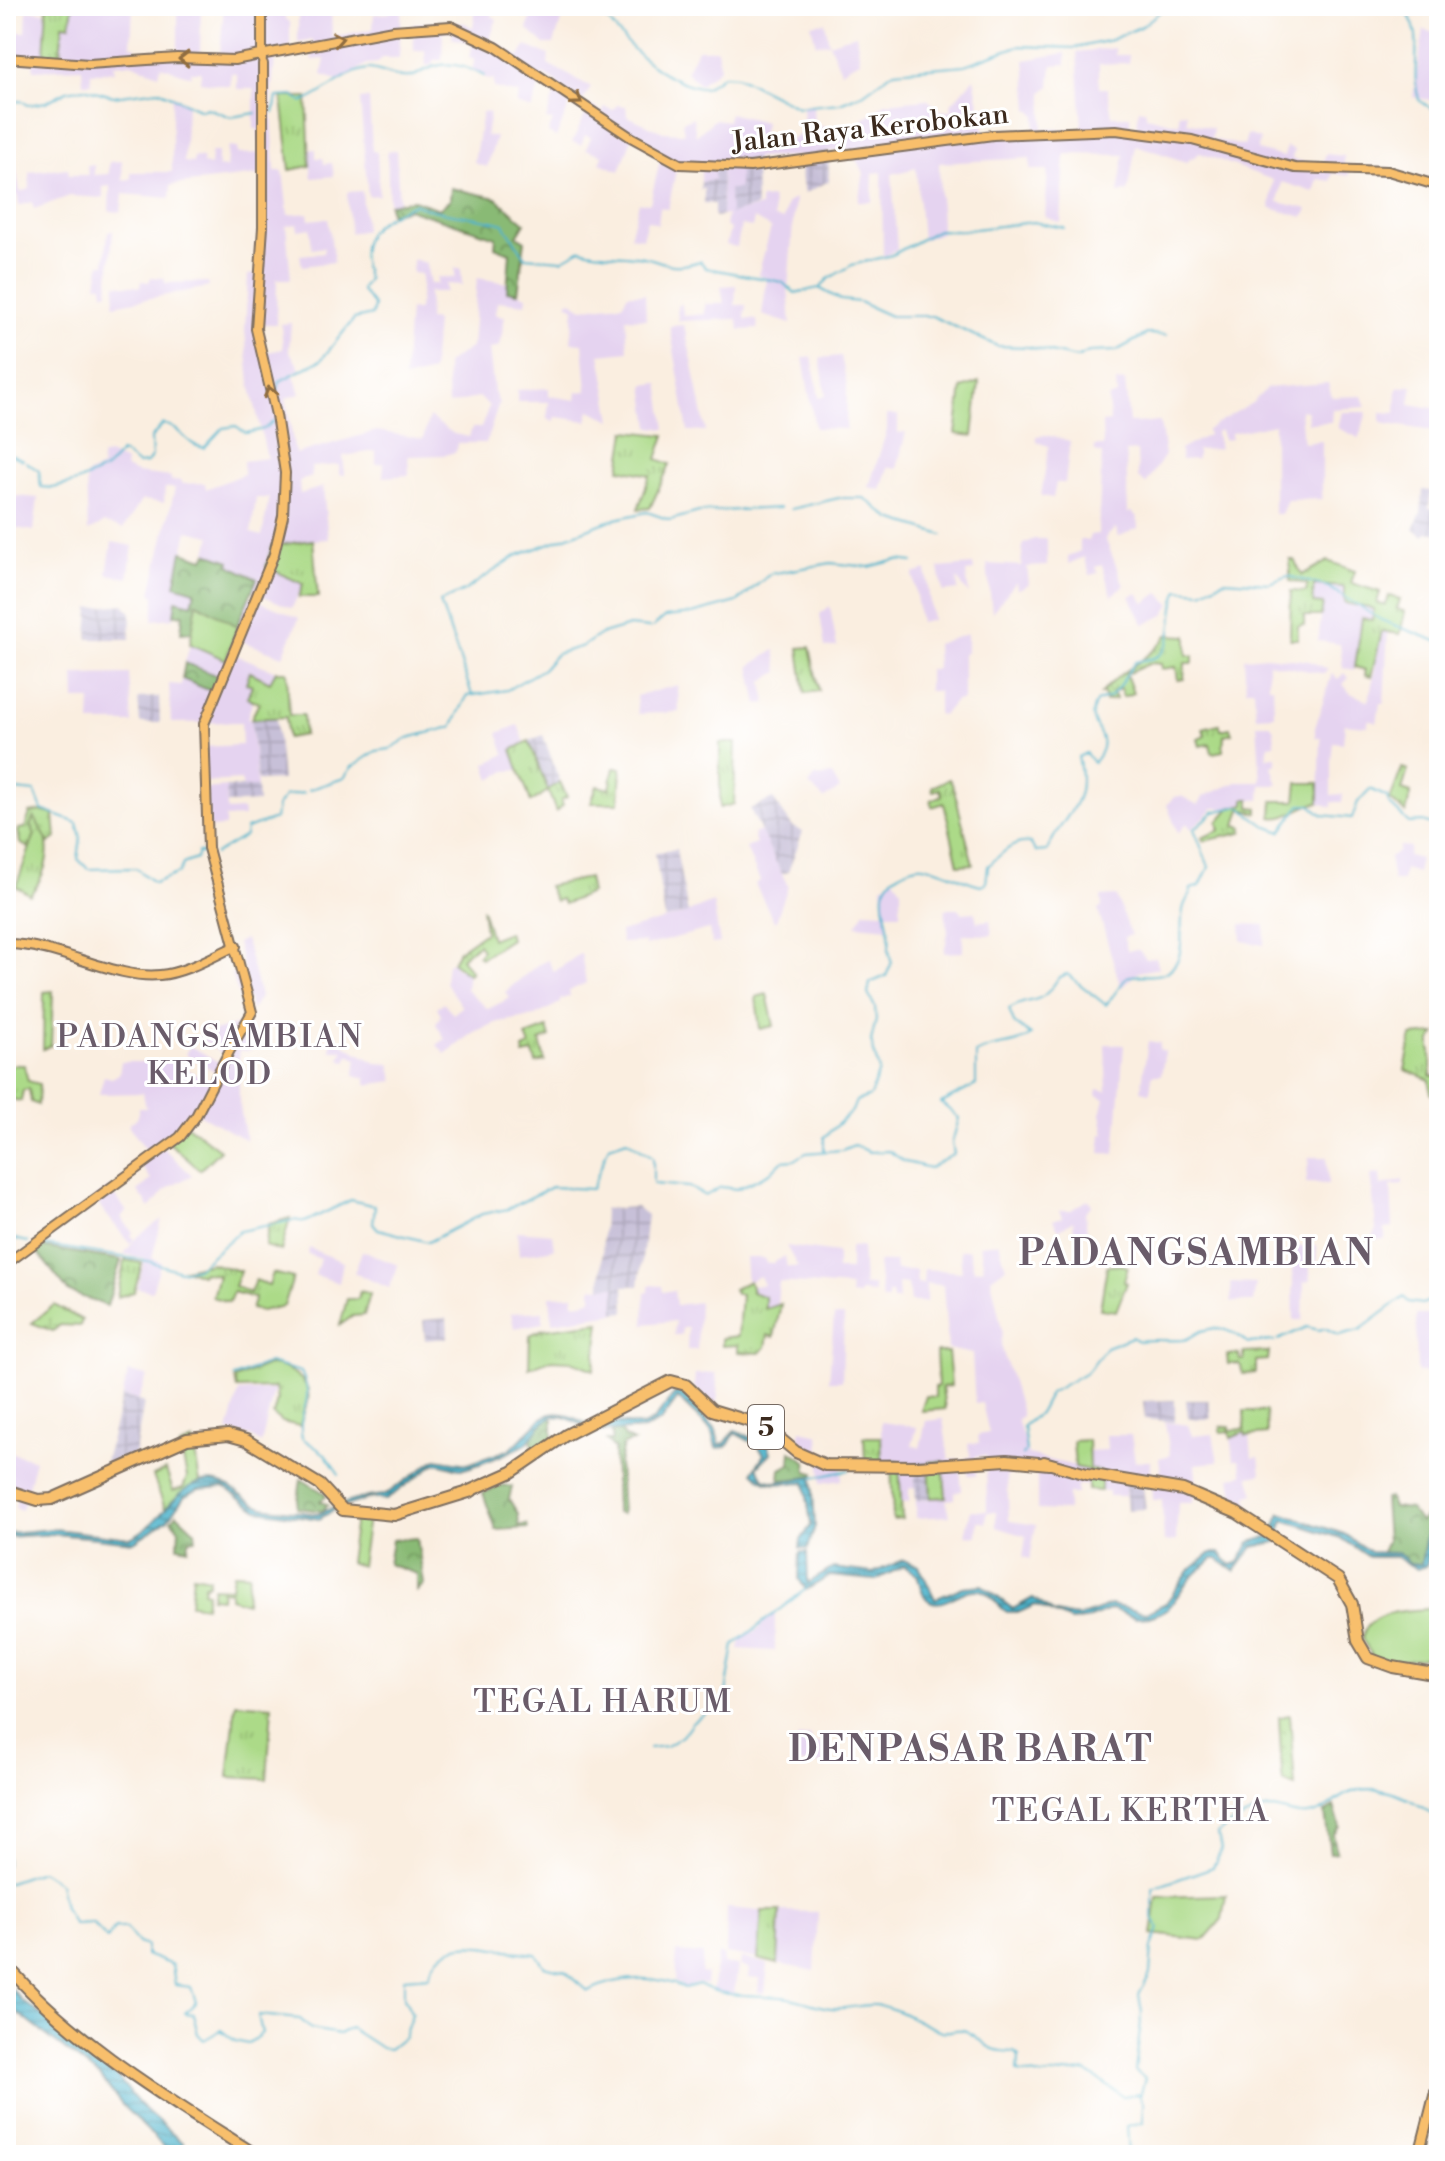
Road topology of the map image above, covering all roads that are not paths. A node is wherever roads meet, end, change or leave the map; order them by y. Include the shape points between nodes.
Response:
1 (262, 6) edge
2 (6, 58) edge
3 (265, 58) junction
4 (1439, 186) edge
5 (6, 944) edge
6 (236, 946) junction
7 (6, 1264) edge
8 (6, 1490) edge
9 (1439, 1675) edge
10 (6, 1964) edge
11 (1439, 2076) edge
12 (256, 2155) edge
13 (1419, 2155) edge

1 - 3 main road
3 -> 2 main road, Jalan Raya Kerobokan via 100,64
3 -> 4 main road, Jalan Raya Kerobokan via 401,29 456,27 531,69 671,161 738,167 993,135 1116,130 1192,140 1303,169 1388,171
6 -> 3 main road via 209,854 204,724 279,540 284,468 256,331 267,178
5 - 6 main road via 55,950 159,976
6 - 7 main road via 252,1015 194,1120 180,1137
8 - 9 highway, 5 via 46,1501 181,1441 219,1435 246,1440 320,1485 341,1509 394,1515 512,1472 593,1421 677,1381 712,1410 765,1426 796,1452 825,1465 949,1464 1006,1455 1183,1490 1227,1508 1338,1579 1352,1604 1354,1642 1362,1658 1376,1667
10 - 12 highway via 27,1990 118,2063
11 - 13 main road

